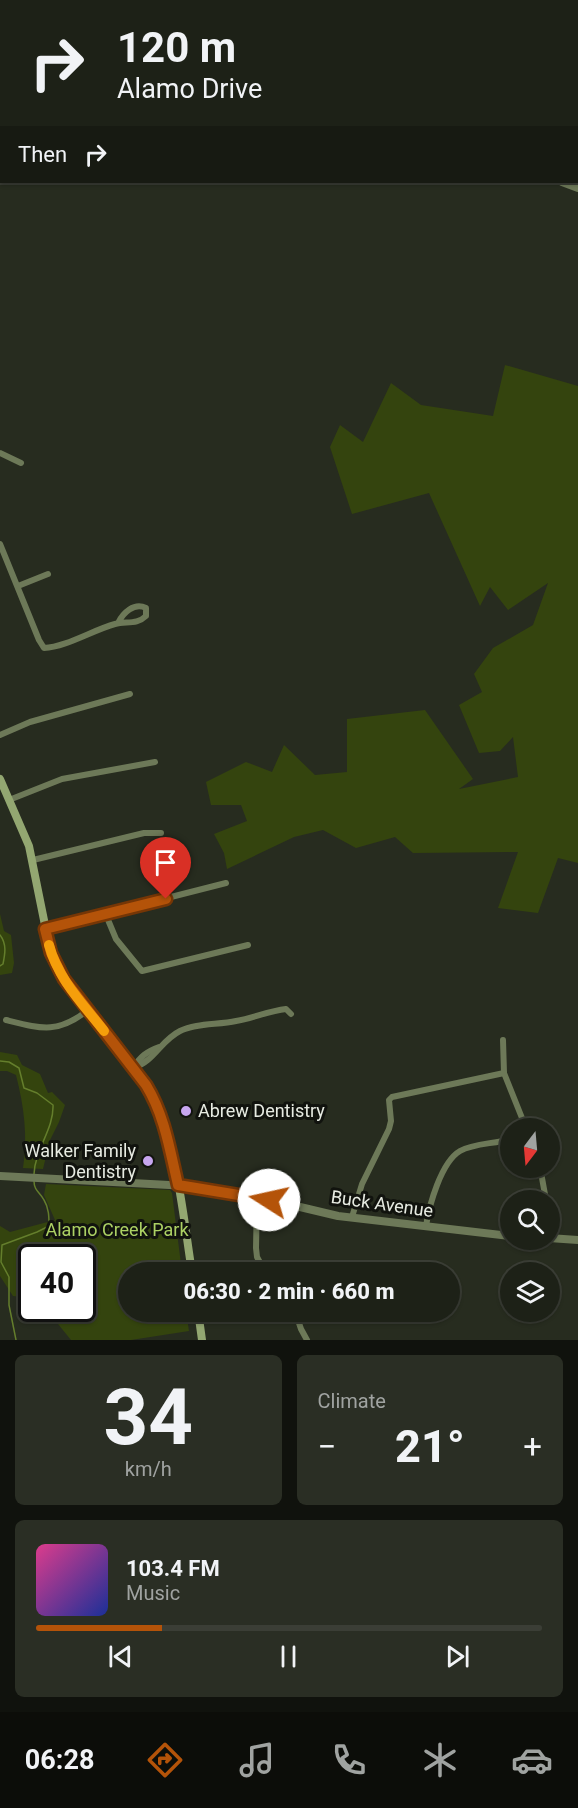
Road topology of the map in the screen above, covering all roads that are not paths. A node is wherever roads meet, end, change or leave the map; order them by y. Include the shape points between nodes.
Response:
1 (0, 453) edge
2 (21, 463) dead end
3 (0, 544) edge
4 (48, 574) dead end
5 (18, 586) junction
6 (118, 623) dead end
7 (130, 693) dead end
8 (0, 735) edge
9 (155, 762) dead end
10 (0, 779) edge
11 (9, 800) junction
12 (161, 833) dead end
13 (33, 860) junction
14 (226, 883) dead end
15 (106, 915) junction
16 (45, 929) junction
17 (248, 945) dead end
18 (88, 1010) junction
19 (291, 1014) dead end
20 (6, 1020) dead end
21 (503, 1040) dead end
22 (133, 1068) junction
23 (504, 1073) junction
24 (522, 1118) edge
25 (500, 1141) edge
26 (0, 1176) edge
27 (178, 1185) junction
28 (257, 1198) junction
29 (352, 1217) junction
30 (426, 1226) junction
31 (500, 1235) edge
32 (560, 1239) edge
33 (578, 1240) edge
34 (190, 1262) edge
35 (260, 1262) edge
36 (200, 1322) edge
37 (299, 1322) edge
38 (202, 1340) edge
39 (307, 1340) edge

1 - 2 street
3 - 5 street
4 - 5 street
5 - 6 street via 44,648
7 - 8 street via 30,722
9 - 11 street via 62,778
10 - 11 main road
11 - 13 main road
12 - 13 street via 144,833
13 - 16 main road
14 - 15 street
15 - 16 street
15 - 17 street via 116,939 142,971
16 - 18 main road via 60,973
18 - 20 street via 58,1027
18 - 22 main road
19 - 22 street via 286,1009 181,1031 144,1065
21 - 23 street
22 - 27 main road via 157,1105
23 - 24 street
23 - 29 street via 392,1097 389,1129 362,1184
25 - 30 street via 467,1148 454,1156 445,1168
26 - 27 street, Buck Avenue
27 - 28 street, Buck Avenue
27 - 34 main road
28 - 29 street, Buck Avenue
28 - 35 street via 256,1248
29 - 30 street, Buck Avenue
30 - 31 street, Buck Avenue
32 - 33 street
36 - 38 main road
37 - 39 street

